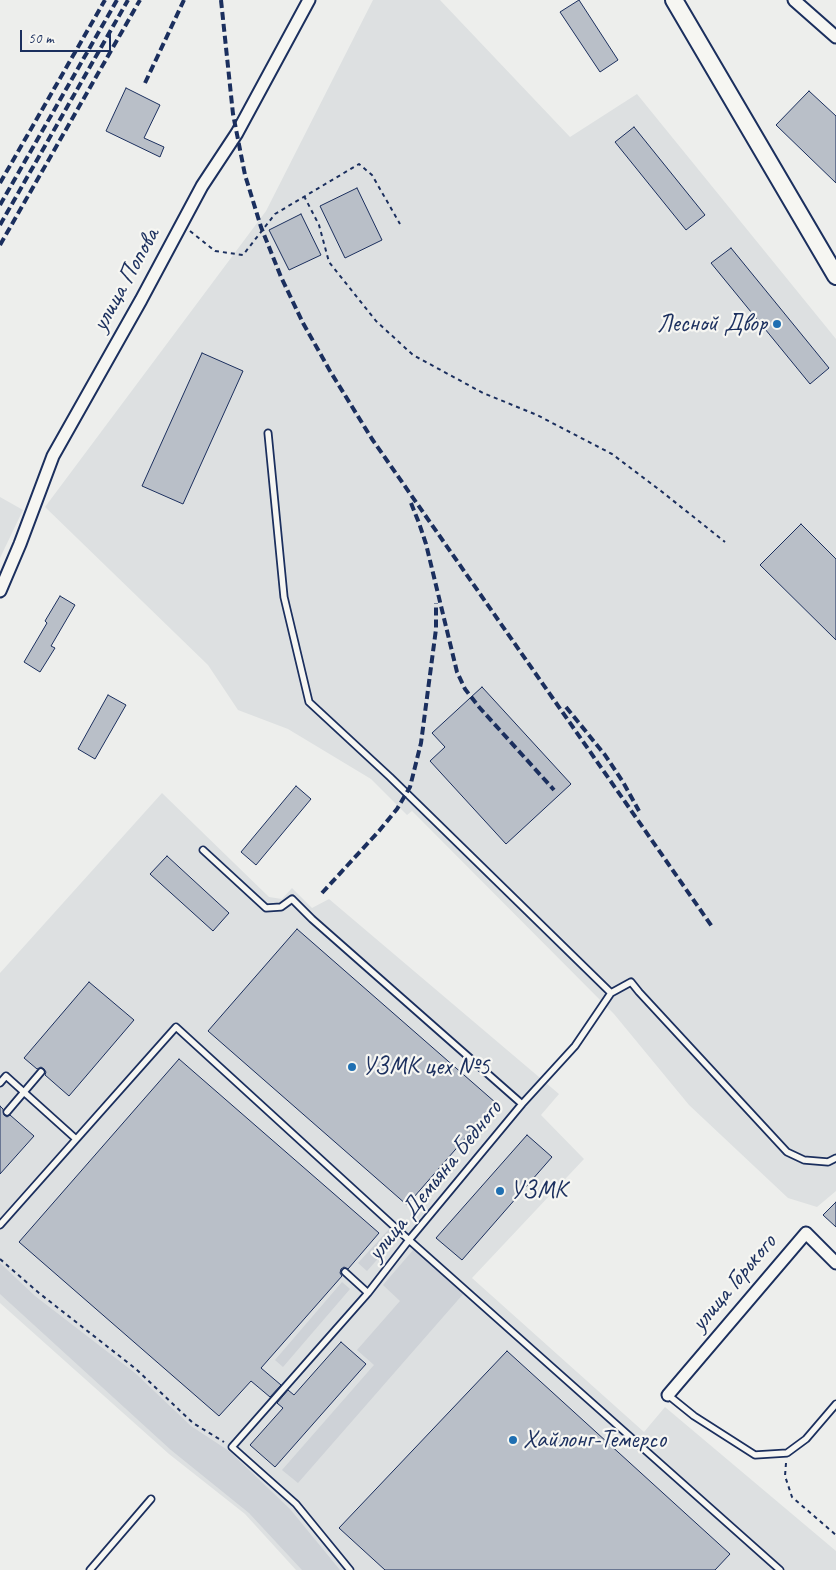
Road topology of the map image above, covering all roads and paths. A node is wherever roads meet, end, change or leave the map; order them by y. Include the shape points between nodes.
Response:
1 (309, 0) edge
2 (794, 0) edge
3 (679, 2) edge
4 (836, 37) edge
5 (304, 196) junction
6 (182, 224) junction
7 (400, 224) dead end
8 (836, 276) edge
9 (268, 433) dead end
10 (726, 542) dead end
11 (0, 591) edge
12 (203, 850) dead end
13 (611, 993) junction
14 (41, 1072) dead end
15 (0, 1083) edge
16 (24, 1092) junction
17 (522, 1104) junction
18 (6, 1112) dead end
19 (76, 1140) junction
20 (836, 1158) edge
21 (0, 1225) edge
22 (409, 1240) junction
23 (0, 1259) edge
24 (836, 1263) edge
25 (345, 1272) dead end
26 (368, 1293) junction
27 (668, 1394) joint
28 (836, 1404) edge
29 (232, 1446) junction
30 (787, 1453) junction
31 (151, 1498) dead end
32 (836, 1535) edge
33 (90, 1570) edge
34 (350, 1570) edge
35 (780, 1570) edge

1 - 6 street, улица Попова via 237,133 202,186
2 - 4 street
3 - 8 street
5 - 6 path via 275,214 243,255 215,251
5 - 7 path via 359,164 372,175
5 - 10 path via 319,225 329,262 376,321 413,355 612,454
6 - 11 street, улица Попова via 53,456
9 - 13 lane via 284,597 309,702
12 - 17 lane, улица Демьяна Бедного via 266,908 281,907 292,899
13 - 17 lane via 575,1046
13 - 20 lane via 631,982 788,1152 804,1160 828,1162
14 - 16 lane
15 - 16 lane via 6,1076
16 - 18 lane
16 - 19 lane
17 - 22 lane, улица Демьяна Бедного
19 - 21 lane
19 - 22 lane via 176,1027
22 - 26 lane, улица Демьяна Бедного
22 - 35 lane
23 - 29 path via 136,1369 192,1423
24 - 27 street, улица Горького via 806,1233
25 - 26 lane
26 - 29 lane, улица Демьяна Бедного
27 - 30 lane via 694,1416 754,1455
28 - 30 lane via 806,1439
29 - 34 lane via 296,1504
30 - 32 path via 785,1476 792,1497
31 - 33 lane

